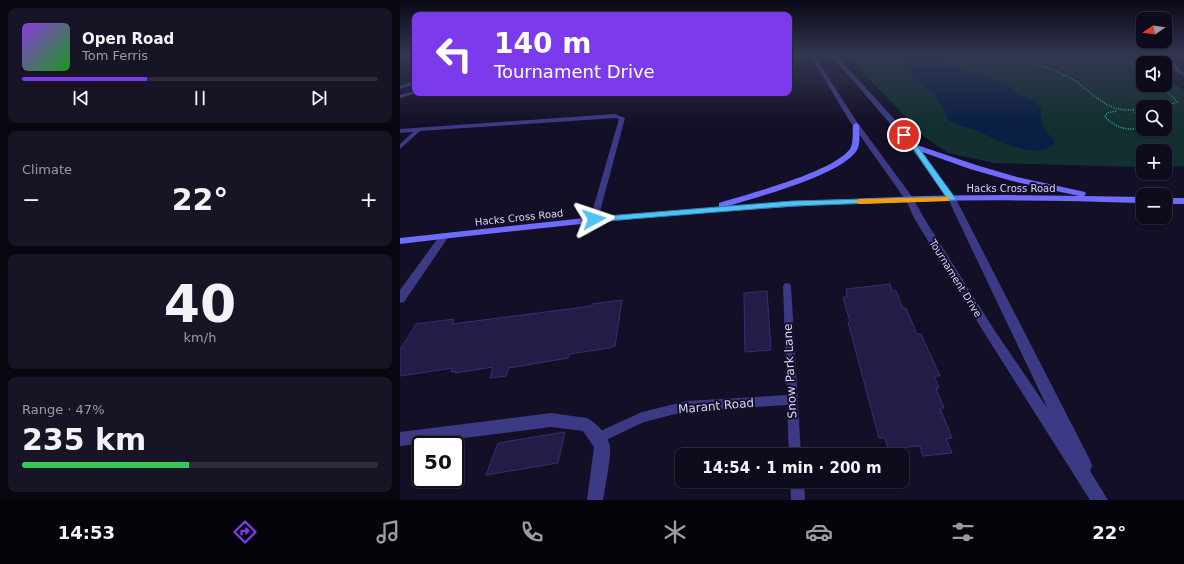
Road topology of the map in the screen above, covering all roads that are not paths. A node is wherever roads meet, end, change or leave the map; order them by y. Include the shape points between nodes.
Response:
1 (827, 78) edge
2 (854, 78) edge
3 (412, 83) edge
4 (400, 88) edge
5 (412, 93) edge
6 (400, 97) edge
7 (856, 125) junction
8 (418, 130) junction
9 (400, 131) edge
10 (914, 146) junction
11 (400, 147) edge
12 (1106, 198) junction
13 (952, 199) junction
14 (910, 200) junction
15 (1136, 200) edge
16 (1172, 201) edge
17 (1184, 201) edge
18 (706, 210) junction
19 (594, 219) junction
20 (444, 236) junction
21 (400, 241) edge
22 (787, 286) dead end
23 (400, 299) edge
24 (791, 400) junction
25 (598, 438) junction
26 (400, 439) edge
27 (794, 448) edge
28 (797, 488) edge
29 (595, 500) edge
30 (798, 500) edge
31 (1100, 500) edge

1 - 7 street, Tournament Drive
2 - 10 street, Tournament Drive
3 - 4 lane
5 - 6 lane
7 - 14 street, Tournament Drive
7 - 18 main road via 854,149 844,161 821,172
8 - 9 lane
8 - 11 lane
8 - 19 lane via 616,116 622,118
10 - 12 main road via 1015,179
10 - 13 street, Tournament Drive
12 - 13 main road, Hacks Cross Road
12 - 15 main road, Hacks Cross Road
13 - 14 main road, Hacks Cross Road
13 - 31 street, Tournament Drive
14 - 18 main road, Hacks Cross Road via 792,203
14 - 31 street, Tournament Drive via 918,218 989,331
16 - 17 main road
18 - 19 main road, Hacks Cross Road
19 - 20 main road, Hacks Cross Road
20 - 21 main road, Hacks Cross Road
20 - 23 street
22 - 24 lane, Snow Park Lane
24 - 25 lane, Marant Road via 687,406 642,417
24 - 27 lane, Snow Park Lane
25 - 26 street via 587,425 552,420
25 - 29 street via 602,446
28 - 30 lane

